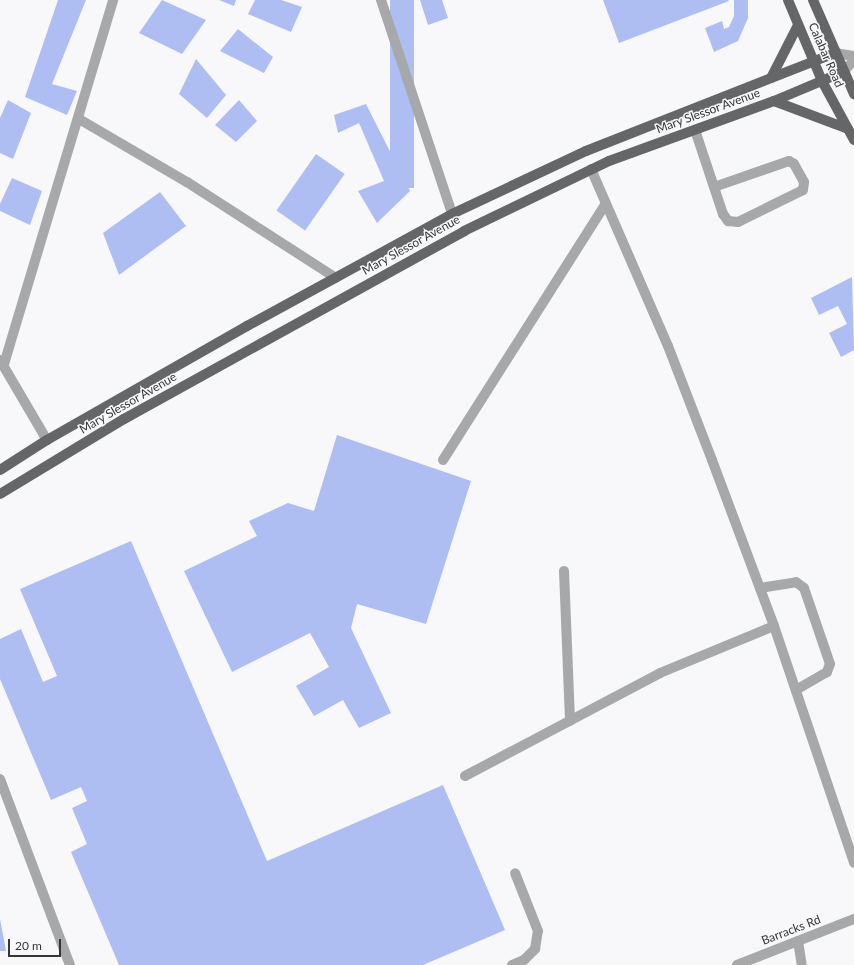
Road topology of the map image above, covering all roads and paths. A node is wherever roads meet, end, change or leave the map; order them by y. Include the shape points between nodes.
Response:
1 (113, 0) edge
2 (381, 0) edge
3 (788, 0) edge
4 (813, 0) edge
5 (798, 25) junction
6 (835, 53) junction
7 (854, 56) edge
8 (854, 60) edge
9 (814, 62) junction
10 (843, 72) junction
11 (771, 78) junction
12 (822, 81) junction
13 (854, 94) edge
14 (774, 101) junction
15 (79, 119) junction
16 (848, 129) junction
17 (695, 130) junction
18 (854, 140) edge
19 (591, 169) junction
20 (714, 187) junction
21 (606, 204) junction
22 (452, 214) junction
23 (336, 278) junction
24 (2, 362) edge
25 (47, 440) junction
26 (443, 460) dead end
27 (0, 470) edge
28 (0, 494) edge
29 (564, 571) dead end
30 (760, 588) junction
31 (774, 626) junction
32 (796, 690) junction
33 (570, 721) junction
34 (465, 776) dead end
35 (0, 779) edge
36 (854, 863) edge
37 (514, 873) dead end
38 (854, 919) edge
39 (798, 941) junction
40 (70, 965) edge
41 (512, 965) edge
42 (737, 965) edge
43 (802, 965) edge

1 - 15 street
2 - 22 street
3 - 5 main road, Calabar Road
4 - 6 main road, Calabar Road
5 - 9 main road, Calabar Road
5 - 11 main road
6 - 7 street
6 - 9 main road, Mary Slessor Avenue
6 - 10 main road, Calabar Road
8 - 10 street, Mary Slessor Avenue
9 - 11 main road, Mary Slessor Avenue
9 - 12 main road, Calabar Road
10 - 12 main road, Mary Slessor Avenue
10 - 13 main road, Calabar Road
11 - 22 main road, Mary Slessor Avenue via 586,151
12 - 14 main road, Mary Slessor Avenue
12 - 16 main road, Calabar Road
14 - 16 main road
14 - 17 main road, Mary Slessor Avenue
15 - 23 street via 187,182
15 - 24 street
16 - 18 main road, Calabar Road
17 - 19 main road, Mary Slessor Avenue
17 - 20 street
19 - 21 street
19 - 28 main road, Mary Slessor Avenue via 464,231 227,361 124,419
20 - 20 street via 789,162 794,164 804,182 803,190 738,222 728,221 723,214
21 - 26 street
21 - 30 street via 668,346
22 - 23 main road, Mary Slessor Avenue
23 - 25 main road, Mary Slessor Avenue
24 - 25 street
25 - 27 main road, Mary Slessor Avenue
29 - 33 street
30 - 31 street
30 - 32 street via 796,582 804,588 830,664 827,672
31 - 32 street
31 - 33 street via 660,673
32 - 36 street
33 - 34 street
35 - 40 street
37 - 41 street via 538,931 534,949 524,960
38 - 39 street, Barracks Rd
39 - 42 street, Barracks Rd
39 - 43 street

